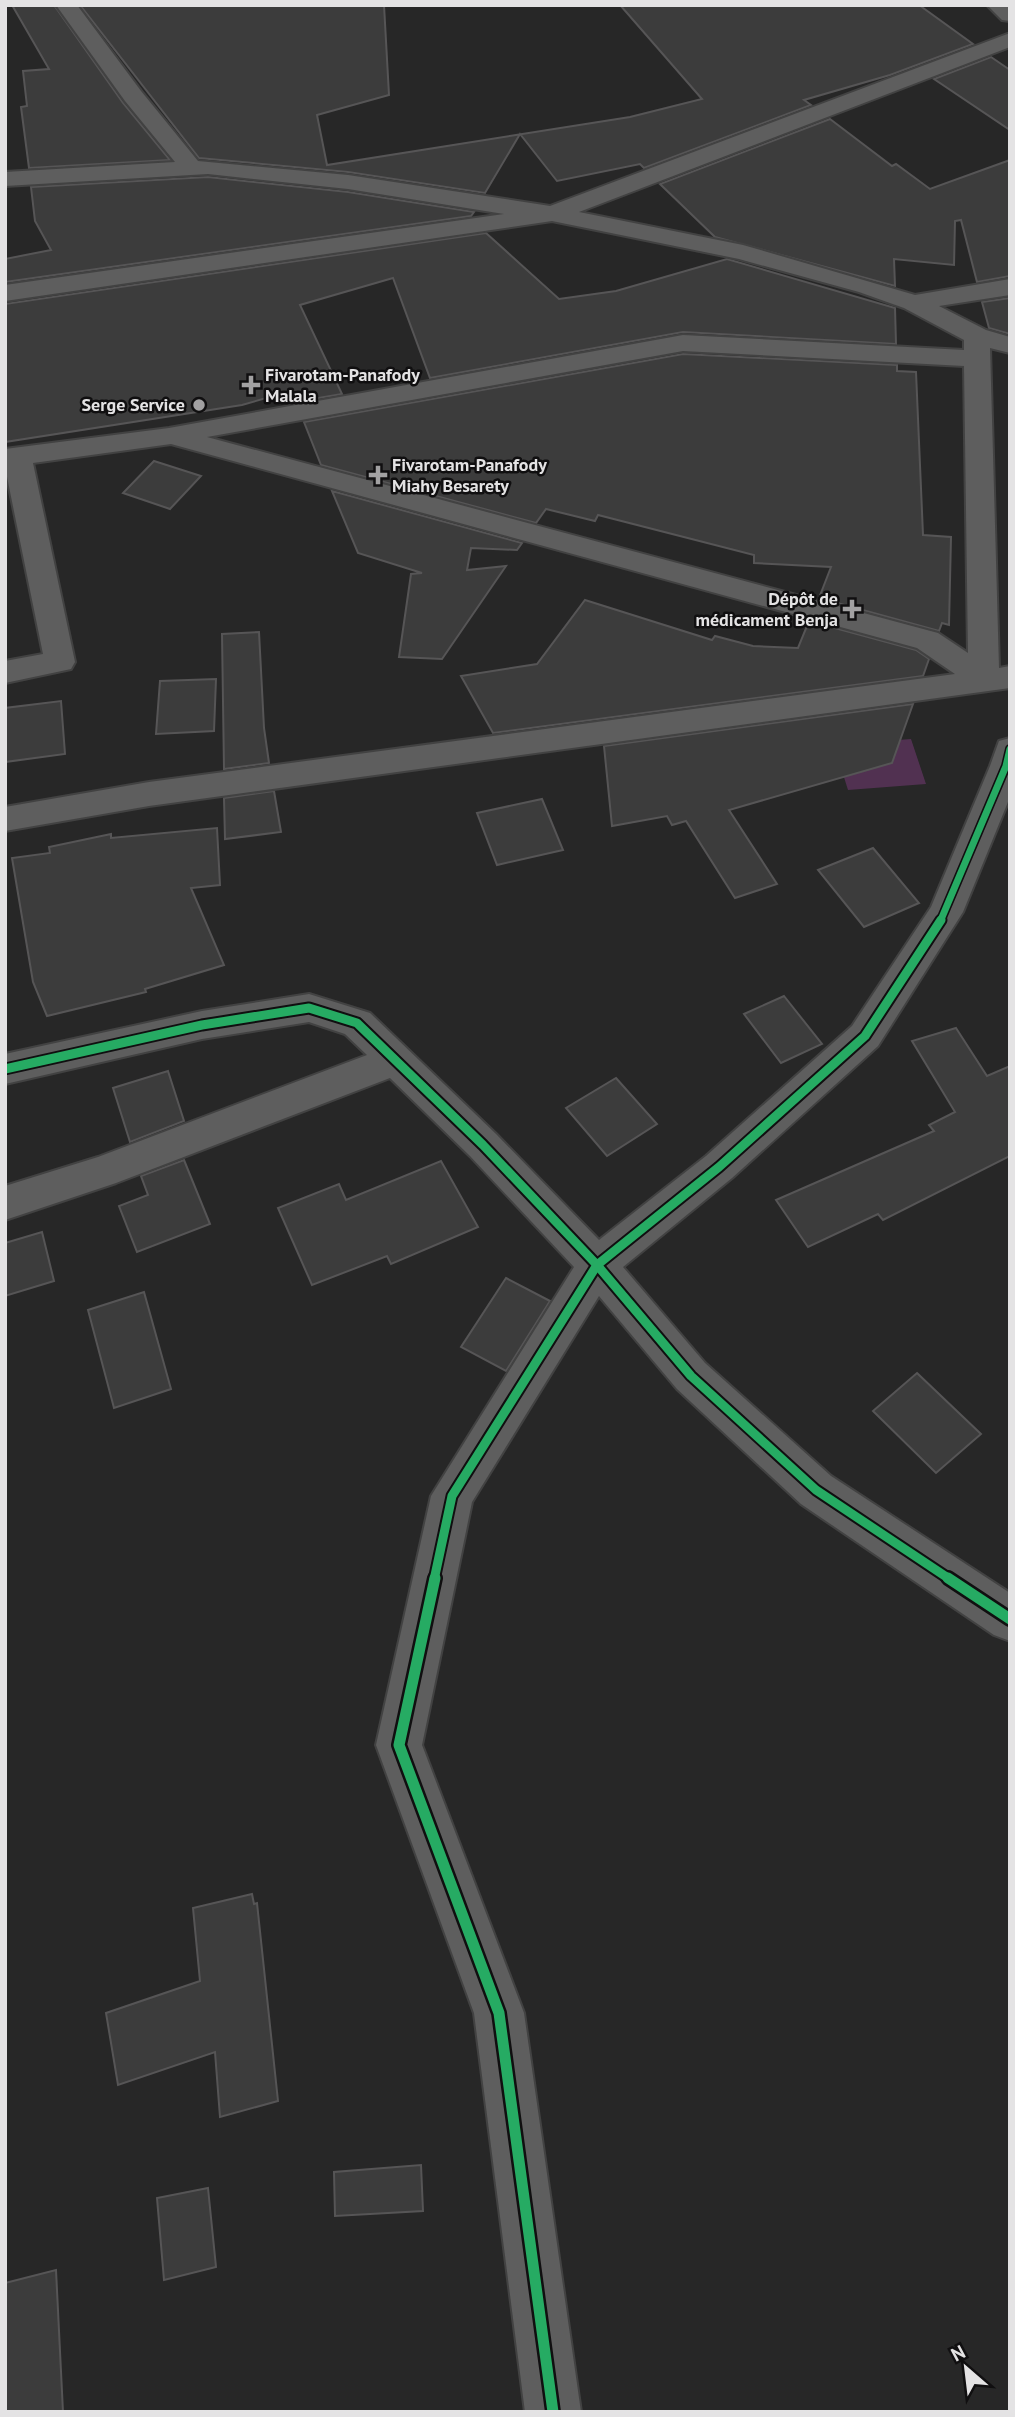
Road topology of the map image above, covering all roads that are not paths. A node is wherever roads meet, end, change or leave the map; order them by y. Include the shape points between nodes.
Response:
1 (66, 5) edge
2 (997, 5) edge
3 (1010, 15) edge
4 (1010, 38) edge
5 (192, 168) junction
6 (5, 179) edge
7 (552, 214) junction
8 (1010, 288) edge
9 (5, 293) edge
10 (913, 303) junction
11 (1010, 345) edge
12 (977, 347) junction
13 (169, 436) junction
14 (12, 457) edge
15 (5, 672) edge
16 (997, 678) edge
17 (1010, 749) edge
18 (5, 818) edge
19 (395, 1060) junction
20 (5, 1069) edge
21 (5, 1203) edge
22 (597, 1265) junction
23 (1010, 1619) edge
24 (553, 2412) edge

1 - 5 street
2 - 3 street
4 - 7 street
5 - 6 street
5 - 7 street via 348,182
7 - 9 street
7 - 10 street via 743,252
8 - 10 street
10 - 12 street
11 - 12 street
12 - 13 street via 683,343
12 - 16 street
13 - 14 street
13 - 16 street via 927,640
14 - 15 street via 60,662
16 - 18 street via 149,794
17 - 22 street via 946,912 865,1036 719,1167
19 - 20 street via 357,1023 309,1008
19 - 21 street via 103,1172
19 - 22 street
22 - 23 street via 691,1376 816,1490
22 - 24 street via 452,1496 399,1745 499,2013

